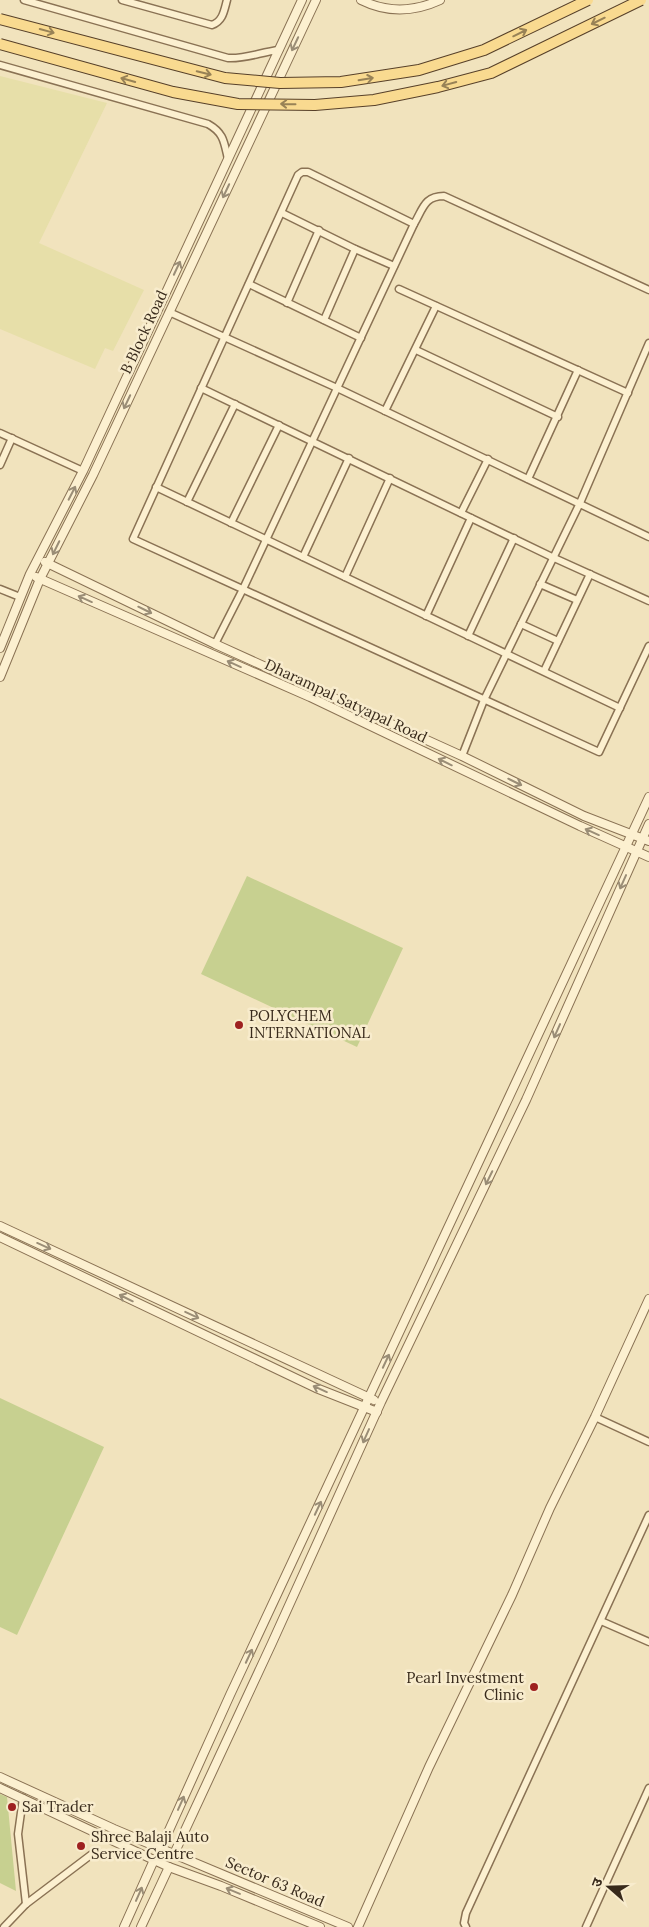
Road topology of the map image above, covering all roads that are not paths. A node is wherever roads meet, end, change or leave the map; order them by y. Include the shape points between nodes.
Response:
1 (24, 0) edge
2 (122, 0) edge
3 (227, 0) edge
4 (302, 0) edge
5 (316, 0) edge
6 (361, 0) edge
7 (440, 0) edge
8 (588, 0) edge
9 (642, 0) edge
10 (141, 2) edge
11 (0, 19) edge
12 (0, 44) edge
13 (279, 50) junction
14 (0, 65) edge
15 (228, 159) junction
16 (282, 212) junction
17 (414, 224) junction
18 (319, 230) junction
19 (355, 249) junction
20 (394, 266) junction
21 (249, 284) junction
22 (399, 289) dead end
23 (649, 290) edge
24 (287, 303) junction
25 (436, 306) junction
26 (169, 312) junction
27 (324, 320) junction
28 (224, 338) junction
29 (361, 338) junction
30 (649, 343) edge
31 (416, 350) junction
32 (578, 370) junction
33 (201, 388) junction
34 (337, 388) junction
35 (628, 393) junction
36 (235, 404) junction
37 (385, 411) junction
38 (558, 416) junction
39 (279, 425) junction
40 (0, 433) edge
41 (12, 438) junction
42 (312, 441) junction
43 (349, 458) junction
44 (488, 460) junction
45 (0, 465) edge
46 (83, 471) junction
47 (390, 478) junction
48 (528, 478) junction
49 (156, 487) junction
50 (187, 502) junction
51 (580, 503) junction
52 (461, 513) junction
53 (471, 518) junction
54 (231, 523) junction
55 (649, 537) edge
56 (514, 538) junction
57 (266, 540) junction
58 (303, 557) junction
59 (552, 557) junction
60 (39, 558) junction
61 (48, 563) junction
62 (30, 574) junction
63 (590, 574) junction
64 (345, 577) junction
65 (40, 579) junction
66 (540, 584) junction
67 (0, 589) edge
68 (243, 589) junction
69 (20, 597) junction
70 (577, 600) junction
71 (649, 601) edge
72 (426, 616) junction
73 (521, 624) junction
74 (468, 636) junction
75 (558, 641) junction
76 (215, 644) junction
77 (649, 646) edge
78 (0, 648) edge
79 (507, 654) junction
80 (544, 671) junction
81 (0, 677) edge
82 (484, 700) junction
83 (620, 708) junction
84 (462, 756) junction
85 (649, 796) edge
86 (649, 824) edge
87 (631, 834) junction
88 (646, 839) edge
89 (626, 847) junction
90 (636, 852) junction
91 (649, 857) edge
92 (0, 1226) edge
93 (0, 1237) edge
94 (649, 1299) edge
95 (369, 1398) junction
96 (381, 1402) junction
97 (365, 1407) junction
98 (377, 1412) junction
99 (595, 1417) junction
100 (649, 1442) edge
101 (649, 1515) edge
102 (601, 1621) junction
103 (649, 1642) edge
104 (0, 1777) edge
105 (0, 1788) edge
106 (649, 1788) edge
107 (23, 1798) junction
108 (161, 1848) junction
109 (96, 1851) dead end
110 (174, 1854) junction
111 (154, 1860) junction
112 (169, 1867) junction
113 (26, 1904) junction
114 (4, 1927) edge
115 (124, 1927) edge
116 (141, 1927) edge
117 (320, 1927) edge
118 (348, 1927) edge
119 (358, 1927) edge
120 (466, 1927) edge
121 (586, 1927) edge

1 - 13 street via 228,58 242,59
2 - 10 street
3 - 10 street via 222,18 212,25
4 - 13 street, B Block Road
5 -> 26 street, B Block Road
6 - 7 street via 397,10
11 -> 8 main road, bridge via 224,78 272,83 342,82 419,70 484,50
9 -> 12 main road, bridge via 491,73 374,100 314,105 238,104 173,92
13 - 15 street, B Block Road
14 - 15 street via 208,124 224,138
46 -> 15 street, B Block Road
16 - 17 street via 298,175 305,172
16 - 18 street
16 - 21 street
17 - 20 street
17 - 23 street via 427,200 444,196
18 - 19 street
18 - 24 street
19 - 20 street
19 - 27 street
20 - 29 street
21 - 24 street
21 - 28 street
22 - 25 street
24 - 27 street
25 - 31 street
25 - 32 street
26 - 28 street
26 -> 61 street, B Block Road via 93,476
27 - 29 street
28 - 33 street
28 - 34 street
29 - 34 street
30 - 35 street
31 - 37 street
31 - 38 street
32 - 35 street
32 - 38 street
33 - 36 street
33 - 49 street
34 - 37 street
34 - 42 street
35 - 51 street
36 - 39 street
36 - 50 street
37 - 44 street
38 - 48 street
39 - 42 street
39 - 54 street
40 - 41 street
41 - 45 street
41 - 46 street
42 - 43 street
42 - 57 street
43 - 47 street
43 - 58 street
44 - 48 street
44 - 52 street
60 -> 46 street, B Block Road
47 - 52 street
47 - 64 street
48 - 51 street
49 - 50 street
49 - 68 street via 132,539
50 - 54 street
51 - 55 street
51 - 59 street
52 - 53 street
53 - 56 street
53 - 72 street
54 - 57 street
56 - 59 street
56 - 74 street
57 - 58 street
57 - 68 street
58 - 64 street
59 - 63 street
59 - 66 street
60 - 61 street, Dharampal Satyapal Road
60 - 62 street, B Block Road
61 - 65 street, B Block Road
61 -> 76 street, Dharampal Satyapal Road
62 - 65 street, Dharampal Satyapal Road
62 - 69 street, B Block Road
63 - 70 street
63 - 71 street
64 - 72 street
65 - 81 street, B Block Road
89 -> 65 street, Dharampal Satyapal Road via 310,698
66 - 70 street
66 - 73 street
67 - 69 street
68 - 76 street
68 - 82 street
69 - 78 street, B Block Road
70 - 75 street
72 - 74 street
73 - 75 street
73 - 79 street
74 - 79 street
75 - 80 street
76 - 84 street, Dharampal Satyapal Road
77 - 83 street
79 - 80 street
79 - 82 street
80 - 83 street
82 - 83 street via 599,752
82 - 84 street
84 -> 87 street, Dharampal Satyapal Road via 584,816
85 - 87 street
86 - 88 street
87 - 88 street, Dharampal Satyapal Road
87 - 89 street
88 - 90 street
89 - 90 street, Dharampal Satyapal Road
95 -> 89 street
90 - 91 street, Dharampal Satyapal Road
90 -> 96 street via 526,1100
92 -> 95 street
97 -> 93 street via 256,1360
94 - 99 street
95 - 96 street
95 - 97 street
96 - 98 street
97 - 98 street
108 -> 97 street
98 -> 110 street
99 - 100 street
99 - 119 street via 457,1708
101 - 102 street
102 - 103 street
102 - 120 street via 466,1913
104 - 108 street, Sector 63 Road
105 - 107 street, Sector 63 Road
106 - 121 street
107 - 111 street, Sector 63 Road
107 - 113 street via 18,1834
108 - 110 street, Sector 63 Road
109 - 113 street
110 - 118 street, Sector 63 Road
111 - 112 street, Sector 63 Road
115 -> 111 street
112 - 116 street
117 -> 112 street, Sector 63 Road
113 - 114 street

